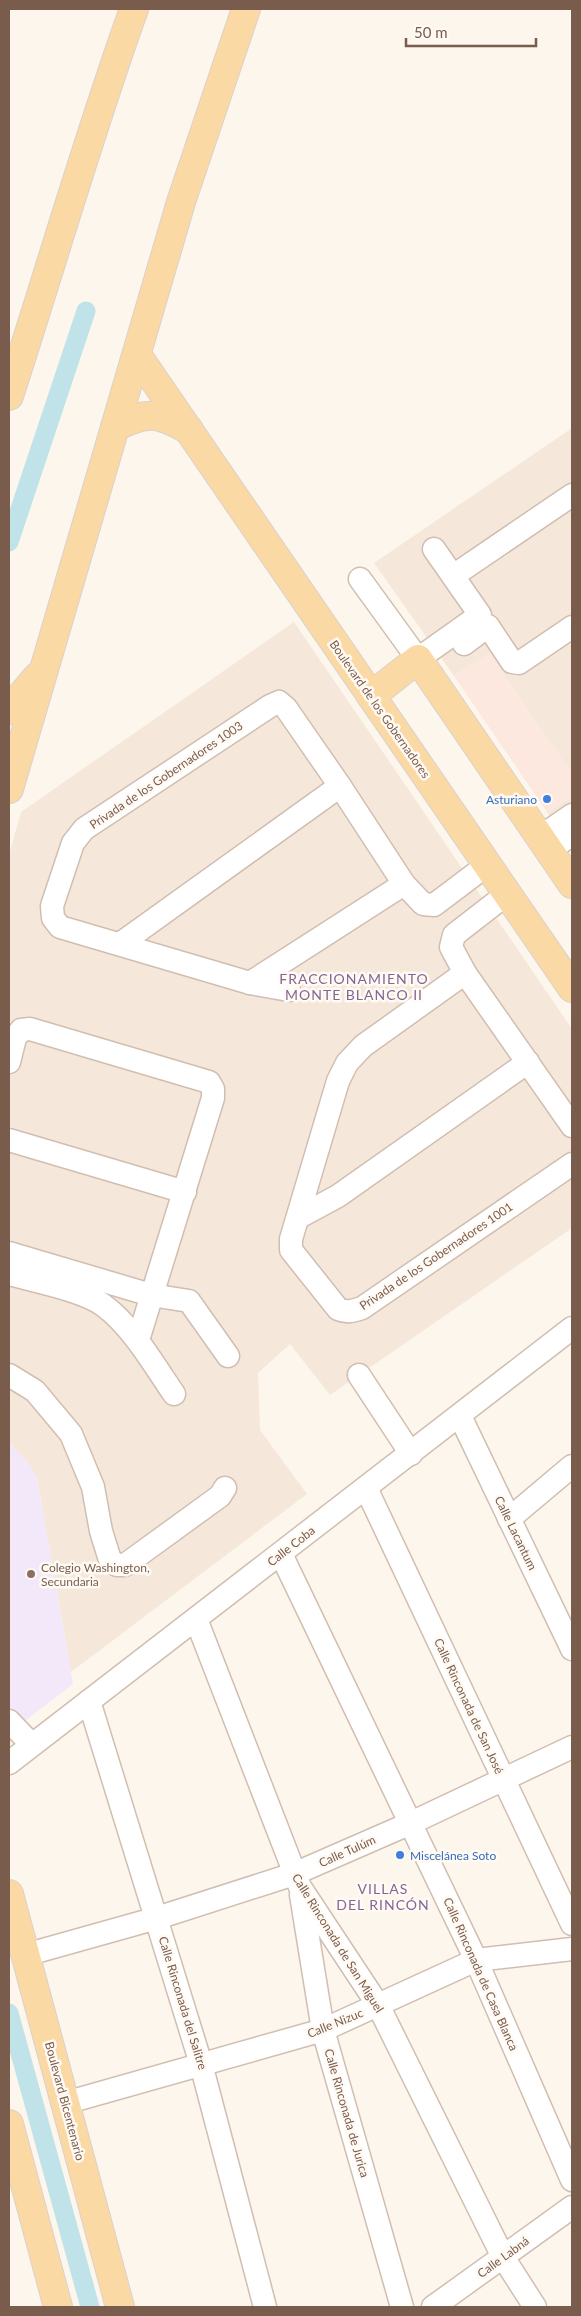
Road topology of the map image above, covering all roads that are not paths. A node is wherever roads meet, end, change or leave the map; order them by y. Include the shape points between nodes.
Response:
1 (134, 9) edge
2 (246, 9) edge
3 (136, 355) junction
4 (9, 396) edge
5 (115, 428) junction
6 (189, 430) junction
7 (572, 495) edge
8 (434, 549) dead end
9 (453, 576) junction
10 (360, 579) dead end
11 (484, 620) junction
12 (572, 627) edge
13 (422, 665) junction
14 (44, 668) junction
15 (370, 696) junction
16 (9, 710) edge
17 (340, 786) junction
18 (9, 789) edge
19 (572, 815) edge
20 (572, 835) edge
21 (545, 844) junction
22 (487, 865) junction
23 (404, 884) junction
24 (572, 884) edge
25 (507, 894) junction
26 (120, 944) junction
27 (465, 973) junction
28 (250, 983) junction
29 (572, 988) edge
30 (289, 990) dead end
31 (9, 1062) edge
32 (528, 1062) junction
33 (572, 1126) edge
34 (9, 1140) edge
35 (572, 1164) edge
36 (185, 1192) junction
37 (299, 1217) junction
38 (9, 1253) edge
39 (9, 1274) edge
40 (151, 1295) junction
41 (572, 1328) edge
42 (138, 1340) junction
43 (228, 1356) dead end
44 (9, 1375) edge
45 (359, 1375) dead end
46 (174, 1394) dead end
47 (460, 1416) junction
48 (411, 1454) junction
49 (572, 1466) edge
50 (225, 1488) dead end
51 (366, 1488) junction
52 (509, 1519) junction
53 (281, 1554) junction
54 (196, 1619) junction
55 (572, 1649) edge
56 (90, 1701) junction
57 (9, 1721) edge
58 (32, 1745) junction
59 (572, 1747) edge
60 (10, 1758) edge
61 (504, 1779) junction
62 (411, 1823) junction
63 (297, 1880) junction
64 (9, 1894) edge
65 (157, 1918) junction
66 (572, 1924) edge
67 (572, 1948) edge
68 (25, 1955) junction
69 (476, 1960) junction
70 (378, 2005) junction
71 (323, 2030) junction
72 (201, 2064) junction
73 (65, 2103) junction
74 (9, 2124) edge
75 (572, 2180) edge
76 (572, 2207) edge
77 (503, 2257) junction
78 (58, 2307) edge
79 (120, 2307) edge
80 (264, 2307) edge
81 (402, 2307) edge
82 (433, 2307) edge
83 (535, 2307) edge

1 - 4 main road via 99,104
2 - 3 main road via 181,202
3 - 5 main road
3 - 6 main road, Boulevard de los Gobernadores
5 - 6 main road via 144,415 172,421
5 - 14 main road
6 - 15 main road, Boulevard de los Gobernadores
7 - 9 street
8 - 9 street
9 - 11 street
10 - 13 street
11 - 12 street via 515,663
11 - 13 street
13 - 15 main road
13 - 21 main road
14 - 16 main road
14 - 18 main road
15 - 22 main road, Boulevard de los Gobernadores
17 - 23 street, Privada de los Gobernadores 1003
17 - 26 street
17 - 26 street, Privada de los Gobernadores 1003 via 279,702 84,829 73,843 66,861 52,906 52,918 60,926
19 - 21 street
20 - 21 street
21 - 24 main road
22 - 23 street, Privada de los Gobernadores 1003 via 434,905 423,904
22 - 25 main road, Boulevard de los Gobernadores
23 - 28 street
25 - 27 street via 454,935 451,947
25 - 29 main road, Boulevard de los Gobernadores
26 - 28 street, Privada de los Gobernadores 1003
27 - 32 street
27 - 37 street, Privada de los Gobernadores 1001 via 362,1046 347,1064 338,1081
28 - 30 street, Privada de los Gobernadores 1003
31 - 36 street via 15,1038 21,1030 30,1029 209,1082 213,1098
32 - 33 street
32 - 37 street via 338,1196
34 - 36 street
35 - 37 street, Privada de los Gobernadores 1001 via 354,1311 338,1309 291,1250 291,1238
36 - 40 street
38 - 40 street
39 - 42 street via 85,1296 103,1305
40 - 42 street
40 - 43 street via 189,1301
41 - 47 street, Calle Coba
42 - 46 street
44 - 50 street via 35,1391 71,1434 93,1487 110,1560 117,1565 125,1565 220,1496
45 - 48 street
47 - 48 street, Calle Coba
47 - 52 street, Calle Lacantum
48 - 51 street, Calle Coba
49 - 52 street
51 - 53 street, Calle Coba
51 - 61 street, Calle Rinconada de San José
52 - 55 street, Calle Lacantum
53 - 54 street, Calle Coba
53 - 62 street, Calle Rinconada de Casa Blanca
54 - 56 street, Calle Coba
54 - 63 street, Calle Rinconada de San Miguel
56 - 58 street, Calle Coba
56 - 65 street, Calle Rinconada del Salitre
57 - 58 street
58 - 60 street, Calle Coba
59 - 61 street, Calle Tulúm
61 - 62 street, Calle Tulúm
61 - 66 street, Calle Rinconada de San José
62 - 63 street, Calle Tulúm
62 - 69 street, Calle Rinconada de Casa Blanca
63 - 65 street, Calle Tulúm
63 - 70 street, Calle Rinconada de San Miguel
63 - 71 street, Calle Rinconada de Jurica
64 - 68 main road, Boulevard Bicentenario
65 - 68 street, Calle Tulúm
65 - 72 street, Calle Rinconada del Salitre
67 - 69 street, Calle Nizuc
68 - 73 main road, Boulevard Bicentenario
69 - 70 street, Calle Nizuc
69 - 75 street, Calle Rinconada de Casa Blanca
70 - 71 street, Calle Nizuc
70 - 77 street, Calle Rinconada de San Miguel
71 - 72 street, Calle Nizuc
71 - 81 street, Calle Rinconada de Jurica
72 - 73 street, Calle Nizuc
72 - 80 street, Calle Rinconada del Salitre
73 - 79 main road, Boulevard Bicentenario
74 - 78 main road
76 - 77 street, Calle Labná
77 - 82 street, Calle Labná
77 - 83 street, Calle Rinconada de San Miguel

